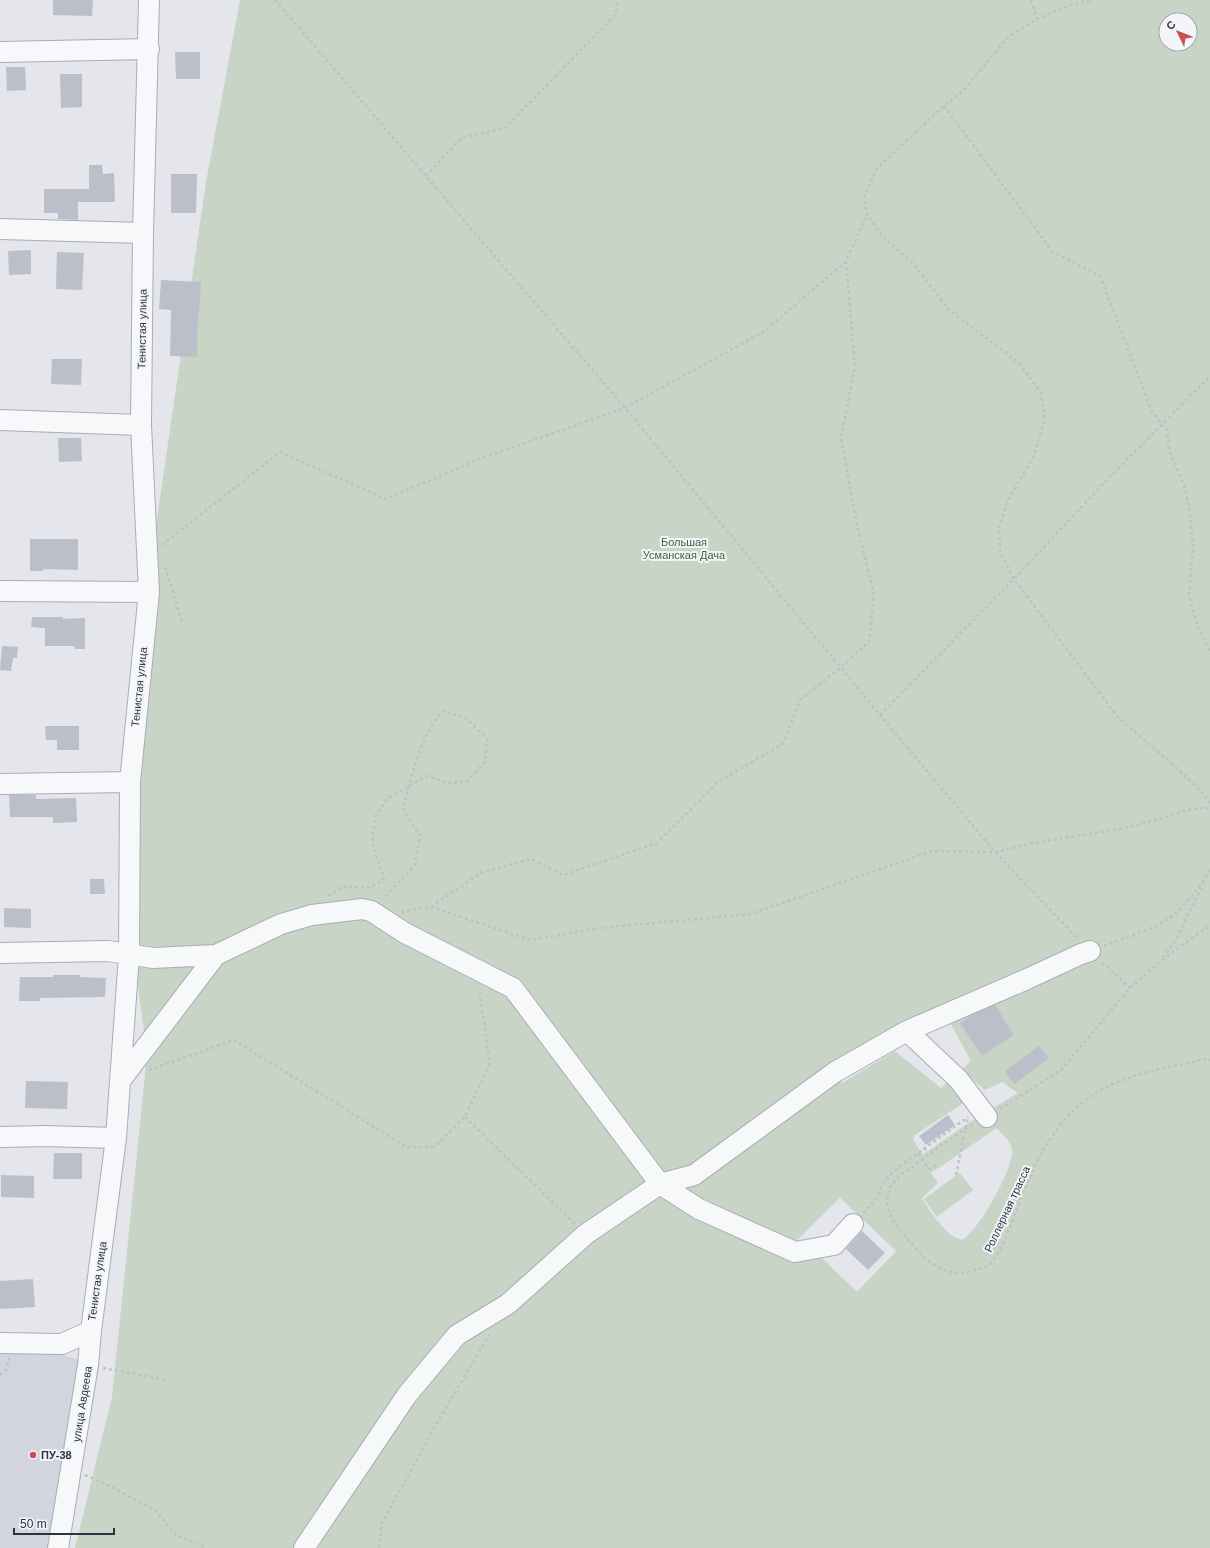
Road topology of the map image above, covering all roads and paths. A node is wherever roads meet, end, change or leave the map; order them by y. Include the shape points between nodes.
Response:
1 (149, 0) edge
2 (275, 0) edge
3 (618, 0) edge
4 (1031, 0) edge
5 (1090, 0) edge
6 (1037, 19) junction
7 (149, 49) junction
8 (0, 52) edge
9 (944, 106) junction
10 (426, 176) junction
11 (867, 215) junction
12 (0, 230) edge
13 (143, 233) junction
14 (846, 261) junction
15 (1210, 376) edge
16 (1207, 380) junction
17 (1210, 382) edge
18 (625, 408) junction
19 (0, 420) edge
20 (1162, 424) junction
21 (141, 425) junction
22 (159, 547) dead end
23 (164, 562) dead end
24 (1014, 579) junction
25 (0, 591) edge
26 (149, 592) junction
27 (182, 622) dead end
28 (1210, 651) edge
29 (840, 668) junction
30 (880, 715) junction
31 (130, 782) junction
32 (0, 784) edge
33 (409, 787) junction
34 (1210, 803) edge
35 (1210, 808) edge
36 (995, 852) junction
37 (1210, 870) edge
38 (325, 898) dead end
39 (431, 907) junction
40 (371, 911) junction
41 (1210, 926) edge
42 (405, 933) junction
43 (1090, 952) junction
44 (0, 953) edge
45 (129, 954) junction
46 (216, 955) junction
47 (1160, 961) junction
48 (476, 968) junction
49 (1130, 988) junction
50 (907, 1031) junction
51 (1210, 1060) edge
52 (149, 1071) dead end
53 (120, 1081) junction
54 (978, 1114) junction
55 (465, 1117) junction
56 (965, 1130) junction
57 (0, 1136) edge
58 (116, 1138) junction
59 (926, 1149) dead end
60 (938, 1164) dead end
61 (956, 1176) dead end
62 (660, 1184) junction
63 (853, 1224) joint
64 (586, 1234) junction
65 (91, 1331) junction
66 (492, 1332) dead end
67 (0, 1343) edge
68 (88, 1365) junction
69 (167, 1380) dead end
70 (82, 1473) dead end
71 (58, 1548) edge
72 (204, 1548) edge
73 (304, 1548) edge
74 (379, 1548) edge

1 - 7 street, Тенистая улица
2 - 10 path
3 - 10 path via 616,14 504,128 461,138
4 - 6 path
5 - 6 path via 1070,5
6 - 9 path via 1007,38 964,90
7 - 8 street
7 - 13 street, Тенистая улица
9 - 11 path via 877,168 864,198
9 - 20 path via 1052,251 1100,276 1152,412
10 - 18 path
11 - 14 path
11 - 24 path via 884,239 913,263 949,310 1019,363 1041,393 1045,420 1038,443 1033,458 1009,498 999,526 1000,552
12 - 13 street
13 - 21 street, Тенистая улица
14 - 18 path via 765,331
14 - 29 path via 854,367 841,438 857,525 874,594 869,642
15 - 16 path
16 - 17 path
16 - 20 path
18 - 22 path via 482,458 386,499 280,452
18 - 29 path
19 - 21 street
20 - 24 path
20 - 28 path via 1167,430 1169,449 1185,488 1193,546 1189,596 1198,628
21 - 26 street, Тенистая улица
23 - 27 path
24 - 30 path
24 - 34 path via 1117,716 1180,771
25 - 26 street
26 - 31 street, Тенистая улица
29 - 30 path
29 - 39 path via 800,700 783,744 719,780 657,843 563,875 531,859 482,872
30 - 36 path
31 - 32 street
31 - 45 street, Тенистая улица
33 - 33 path via 415,765 434,721 443,711 467,719 487,740 485,762 467,781 449,783 427,776
33 - 38 path via 388,798 376,815 372,842 384,879 370,888 343,886
33 - 40 path via 403,809 420,835 415,865
35 - 36 path via 1192,809 1131,827
36 - 39 path via 932,850 751,914 600,928 530,940
36 - 43 path
37 - 43 path via 1175,914 1150,928
37 - 47 path via 1176,939
39 - 42 path via 403,911
40 - 42 street
40 - 46 street via 362,909 312,915 281,924
41 - 47 path
42 - 48 street
43 - 49 path
43 - 50 street
44 - 45 street via 108,951
45 - 46 street via 153,958
45 - 53 street, Тенистая улица
46 - 53 street
47 - 49 path
48 - 55 path via 490,1063
48 - 62 street via 518,992
49 - 54 path via 1061,1070
50 - 54 street via 958,1079
50 - 62 street via 835,1072 694,1175
51 - 56 path, Роллерная трасса via 1205,1059 1115,1082 1093,1094 1072,1112 1049,1139 996,1255 985,1267 963,1274 938,1267 914,1246 894,1222 887,1198 897,1179
52 - 55 path via 234,1040 406,1147 434,1147
53 - 58 street, Тенистая улица
54 - 56 path, Роллерная трасса
54 - 56 path
54 - 63 path via 900,1166 884,1183 878,1198
55 - 64 path
56 - 61 path
57 - 58 street
58 - 65 street, Тенистая улица
59 - 60 path, bridge via 919,1153 929,1170
62 - 63 street via 699,1209 795,1252 834,1245
62 - 64 street
64 - 73 street via 508,1304 457,1335 407,1395
65 - 67 street, Тенистая улица via 62,1344
65 - 68 street, улица Авдеева
66 - 74 path via 438,1421 382,1523
68 - 69 path
68 - 71 street, улица Авдеева
70 - 72 path via 156,1511 176,1535

